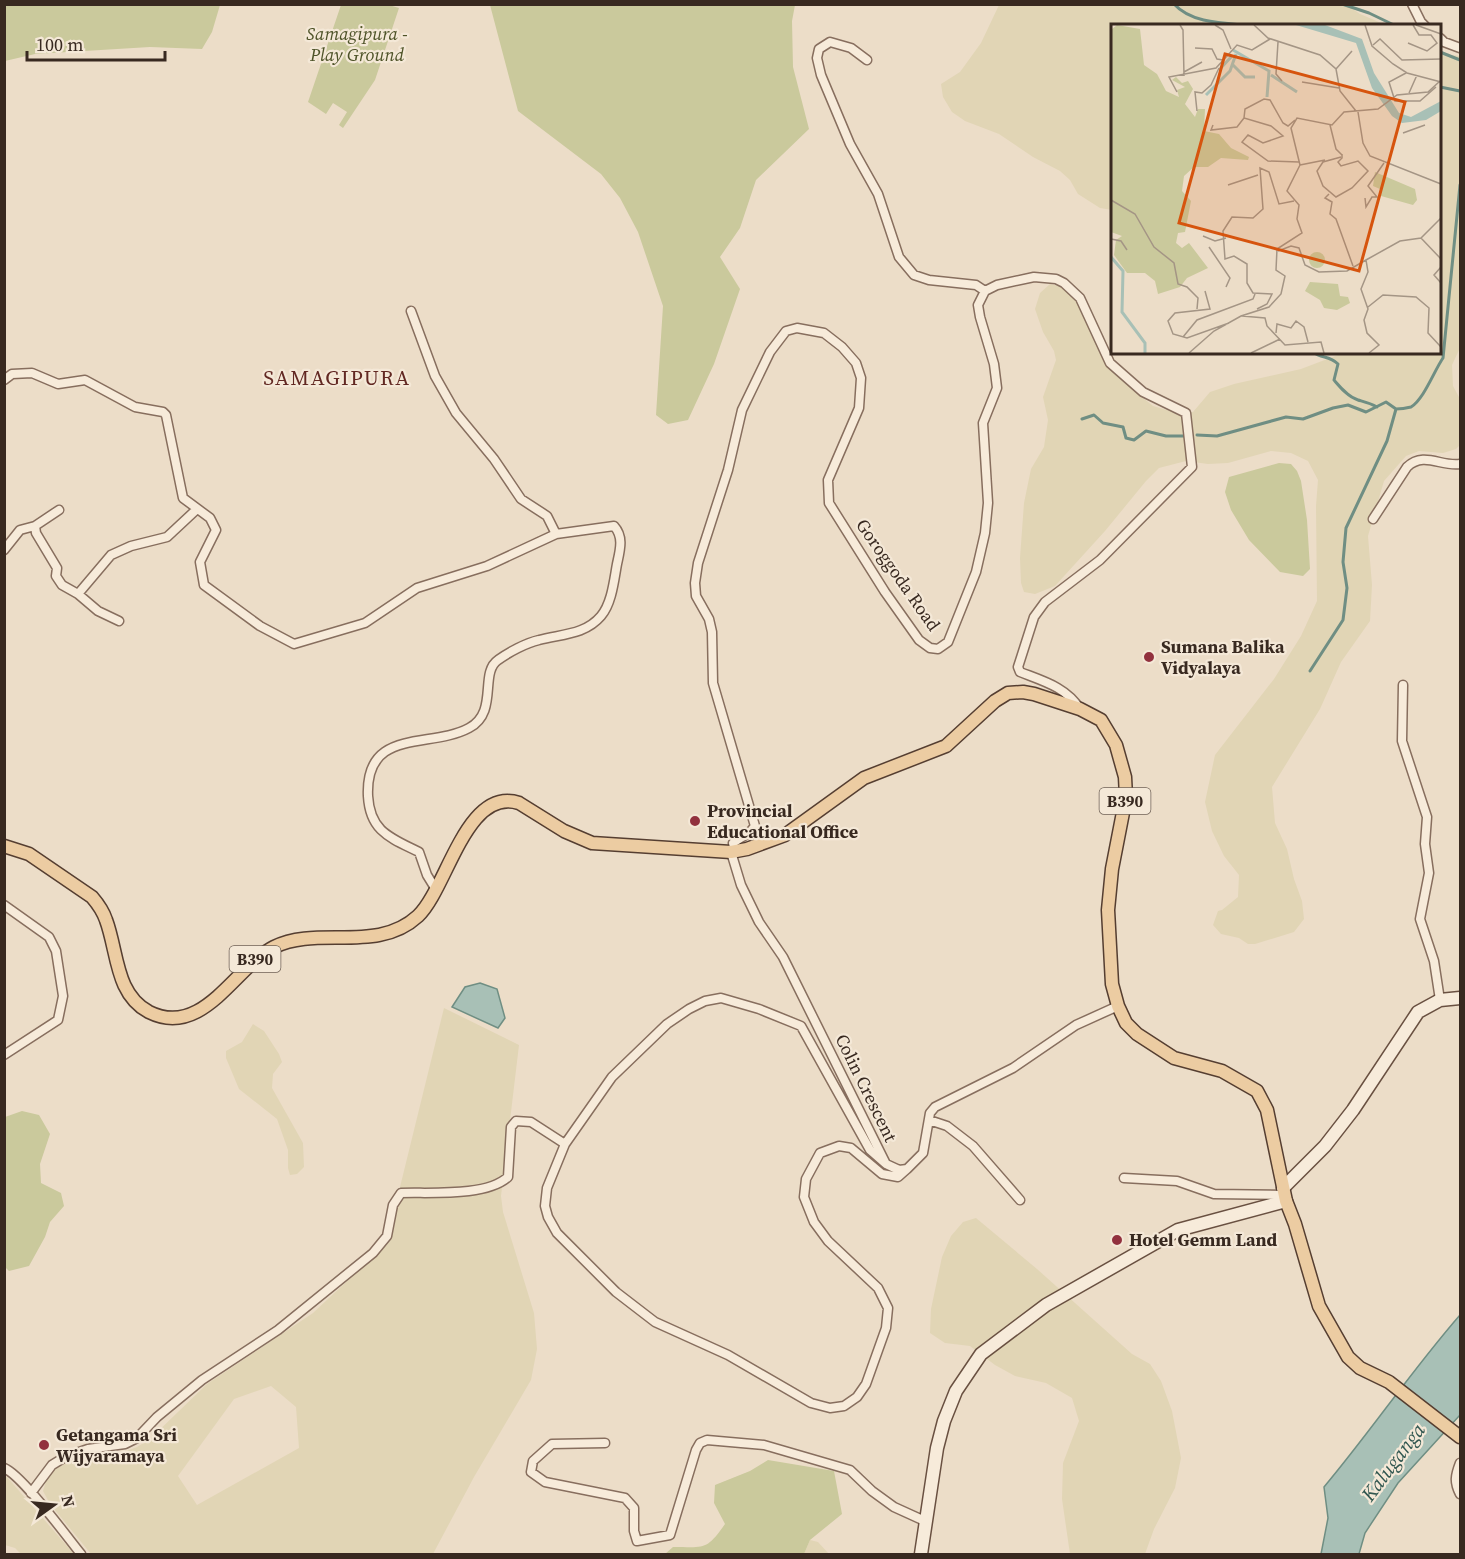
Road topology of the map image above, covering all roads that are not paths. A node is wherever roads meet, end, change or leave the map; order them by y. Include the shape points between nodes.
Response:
1 (1412, 4) edge
2 (1423, 24) edge
3 (1441, 39) edge
4 (1461, 48) edge
5 (867, 60) dead end
6 (985, 291) junction
7 (411, 311) dead end
8 (4, 380) edge
9 (1461, 464) edge
10 (197, 509) junction
11 (59, 510) dead end
12 (1373, 519) dead end
13 (35, 526) junction
14 (556, 534) junction
15 (4, 550) edge
16 (78, 594) junction
17 (119, 621) dead end
18 (1403, 685) dead end
19 (1080, 709) junction
20 (4, 846) edge
21 (733, 852) junction
22 (435, 888) junction
23 (4, 905) edge
24 (1461, 998) edge
25 (1440, 1000) junction
26 (1118, 1006) junction
27 (4, 1055) edge
28 (929, 1120) junction
29 (565, 1144) junction
30 (886, 1164) junction
31 (907, 1169) junction
32 (1124, 1178) dead end
33 (1285, 1194) junction
34 (1020, 1200) dead end
35 (1461, 1437) edge
36 (605, 1443) dead end
37 (1461, 1463) edge
38 (4, 1468) edge
39 (31, 1493) junction
40 (1461, 1494) edge
41 (927, 1522) junction
42 (81, 1554) edge
43 (921, 1554) edge

1 - 2 street
3 - 4 street
5 - 6 street via 851,48 830,42 819,49 817,58 850,144 878,194 899,257 914,275 976,285
6 - 19 street via 1034,277 1064,283 1080,298 1110,363 1143,392 1186,413 1192,467 1100,560 1045,602 1034,617 1018,667 1020,672 1056,686
6 - 21 street, Goroggoda Road via 978,305 997,388 983,423 988,503 985,533 976,572 948,642 938,649 919,640 829,503 828,480 859,408 861,378 856,363 824,333 797,328 786,332 770,352 742,410 694,584 709,619 713,683 755,826 733,843
7 - 14 street via 435,376 456,413 522,499 547,516
8 - 10 street via 12,374 32,372 58,384 86,380 135,407 164,412 183,498
9 - 12 street via 1414,460
10 - 14 street via 210,518 216,530 200,562 204,585 260,626 294,644 365,623 417,588 487,566
10 - 16 street via 167,537 111,555
11 - 13 street
13 - 15 street via 20,530
13 - 16 street via 57,568 56,576 62,585
14 - 22 street via 608,525 620,532 613,588 603,615 587,630 536,640 496,661 489,672 488,701 471,727 385,751 373,765 368,782 369,808 378,828 419,852
16 - 17 street
18 - 25 street via 1401,741 1427,817 1429,873 1420,919 1434,962
19 - 21 main road, B390 via 1034,694 1008,693 946,746 864,778 785,835
19 - 26 main road, B390 via 1101,720 1116,745 1125,777 1126,797 1108,910 1112,984
20 - 22 main road, B390 via 29,854 92,897 106,920 129,994 151,1012 171,1017 191,1014 212,1002 257,957 285,942 378,936 403,927 428,905
21 - 22 main road, B390 via 592,843 519,803 504,800 493,803 476,817
21 - 30 street, Colin Crescent via 741,885 759,922 783,957
23 - 27 street via 49,937 56,951 63,996 58,1020
24 - 25 street
25 - 33 street via 1418,1011 1353,1110
26 - 28 street via 1076,1025 1013,1068 935,1107
26 - 33 main road, B390 via 1137,1034 1174,1058 1222,1071 1257,1091 1267,1110
28 - 31 street, Colin Crescent via 923,1153
28 - 34 street via 947,1126 974,1146
29 - 30 street via 612,1077 668,1024 705,1001 721,998 801,1026 870,1150
29 - 31 street via 548,1188 548,1217 557,1233 616,1292 655,1322 728,1356 811,1403 830,1408 844,1406 866,1384 886,1328 888,1308 878,1288 828,1241 814,1222 804,1197 806,1179 820,1153 839,1146 851,1148 882,1174 898,1177
29 - 39 street via 531,1122 516,1122 511,1127 508,1178 500,1185 468,1191 401,1193 393,1205 387,1236 373,1253 278,1330 202,1380 137,1438 65,1457 52,1465
30 - 31 street, Colin Crescent
32 - 33 street via 1177,1181 1214,1194
33 - 35 main road, B390 via 1319,1306 1348,1357 1360,1368 1389,1382
33 - 41 street via 1178,1230 1046,1305 981,1354 956,1391 944,1421
36 - 41 street via 552,1444 533,1461 531,1472 545,1482 625,1498 634,1508 637,1541 670,1535 696,1450 707,1440 764,1445 850,1470 894,1507
37 - 40 street via 1455,1485
38 - 39 street
39 - 42 street
41 - 43 street

